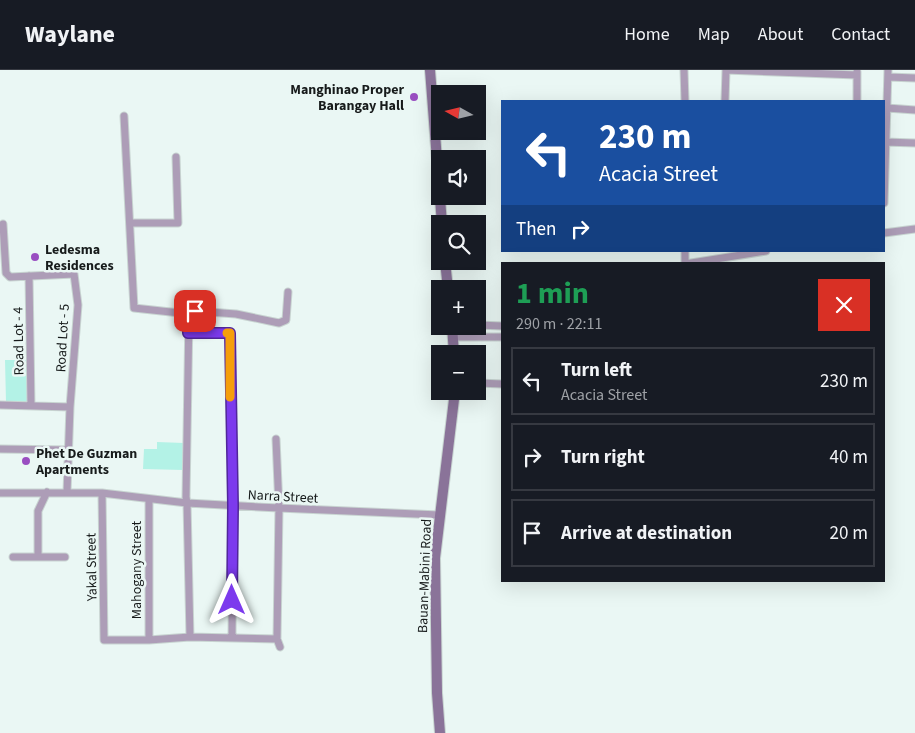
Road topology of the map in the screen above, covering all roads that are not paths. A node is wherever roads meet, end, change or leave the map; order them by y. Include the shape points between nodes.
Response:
1 (430, 70) edge
2 (684, 70) edge
3 (726, 70) edge
4 (857, 72) edge
5 (888, 74) edge
6 (915, 78) edge
7 (684, 100) edge
8 (726, 100) edge
9 (857, 100) edge
10 (887, 108) junction
11 (915, 110) edge
12 (124, 116) dead end
13 (885, 142) joint
14 (915, 143) edge
15 (176, 157) dead end
16 (441, 215) edge
17 (130, 223) junction
18 (3, 224) dead end
19 (915, 229) edge
20 (885, 233) edge
21 (760, 252) edge
22 (697, 262) edge
23 (29, 276) junction
24 (288, 292) dead end
25 (189, 314) junction
26 (486, 325) edge
27 (501, 326) edge
28 (188, 333) junction
29 (482, 335) edge
30 (501, 337) edge
31 (486, 383) edge
32 (501, 384) edge
33 (454, 400) edge
34 (0, 405) edge
35 (31, 405) junction
36 (70, 407) junction
37 (276, 439) dead end
38 (0, 449) edge
39 (68, 450) junction
40 (47, 492) junction
41 (67, 492) junction
42 (0, 493) edge
43 (102, 493) junction
44 (149, 499) junction
45 (187, 503) junction
46 (233, 506) junction
47 (279, 508) junction
48 (440, 514) junction
49 (13, 557) dead end
50 (38, 557) junction
51 (65, 557) dead end
52 (190, 637) junction
53 (232, 638) junction
54 (277, 639) junction
55 (149, 640) junction
56 (280, 648) dead end
57 (440, 733) edge

1 - 16 main road
2 - 7 street
3 - 4 street
3 - 8 street
4 - 9 street
5 - 6 street
5 - 10 street
10 - 11 street
10 - 13 street
12 - 17 street
13 - 14 street
15 - 17 street via 178,223
17 - 25 street via 134,308
18 - 23 street, Road Lot - 5 via 6,273 10,277
19 - 20 street
21 - 22 street
23 - 35 street, Road Lot - 4
23 - 36 street, Road Lot - 5 via 74,274 78,305
24 - 25 street via 286,320 279,323 236,314 195,311
25 - 28 street
26 - 27 street
28 - 45 street
28 - 46 street via 230,333
29 - 30 street
31 - 32 street
33 - 48 main road, Bauan-Mabini Road
34 - 35 street
35 - 36 street
36 - 39 street, Road Lot - 5
37 - 47 street
38 - 39 street
39 - 41 street, Road Lot - 5
40 - 41 street, Narra Street
40 - 42 street, Narra Street
40 - 50 street via 38,511
41 - 43 street, Narra Street
43 - 44 street, Narra Street
43 - 55 street, Yakal Street via 104,640
44 - 45 street, Narra Street
44 - 55 street, Mahogany Street
45 - 46 street, Narra Street
45 - 52 street
46 - 47 street, Narra Street
46 - 53 street
47 - 48 street, Narra Street
47 - 54 street
48 - 57 main road, Bauan-Mabini Road via 435,558
49 - 50 street
50 - 51 street
52 - 53 street
52 - 55 street
53 - 54 street
54 - 56 street

